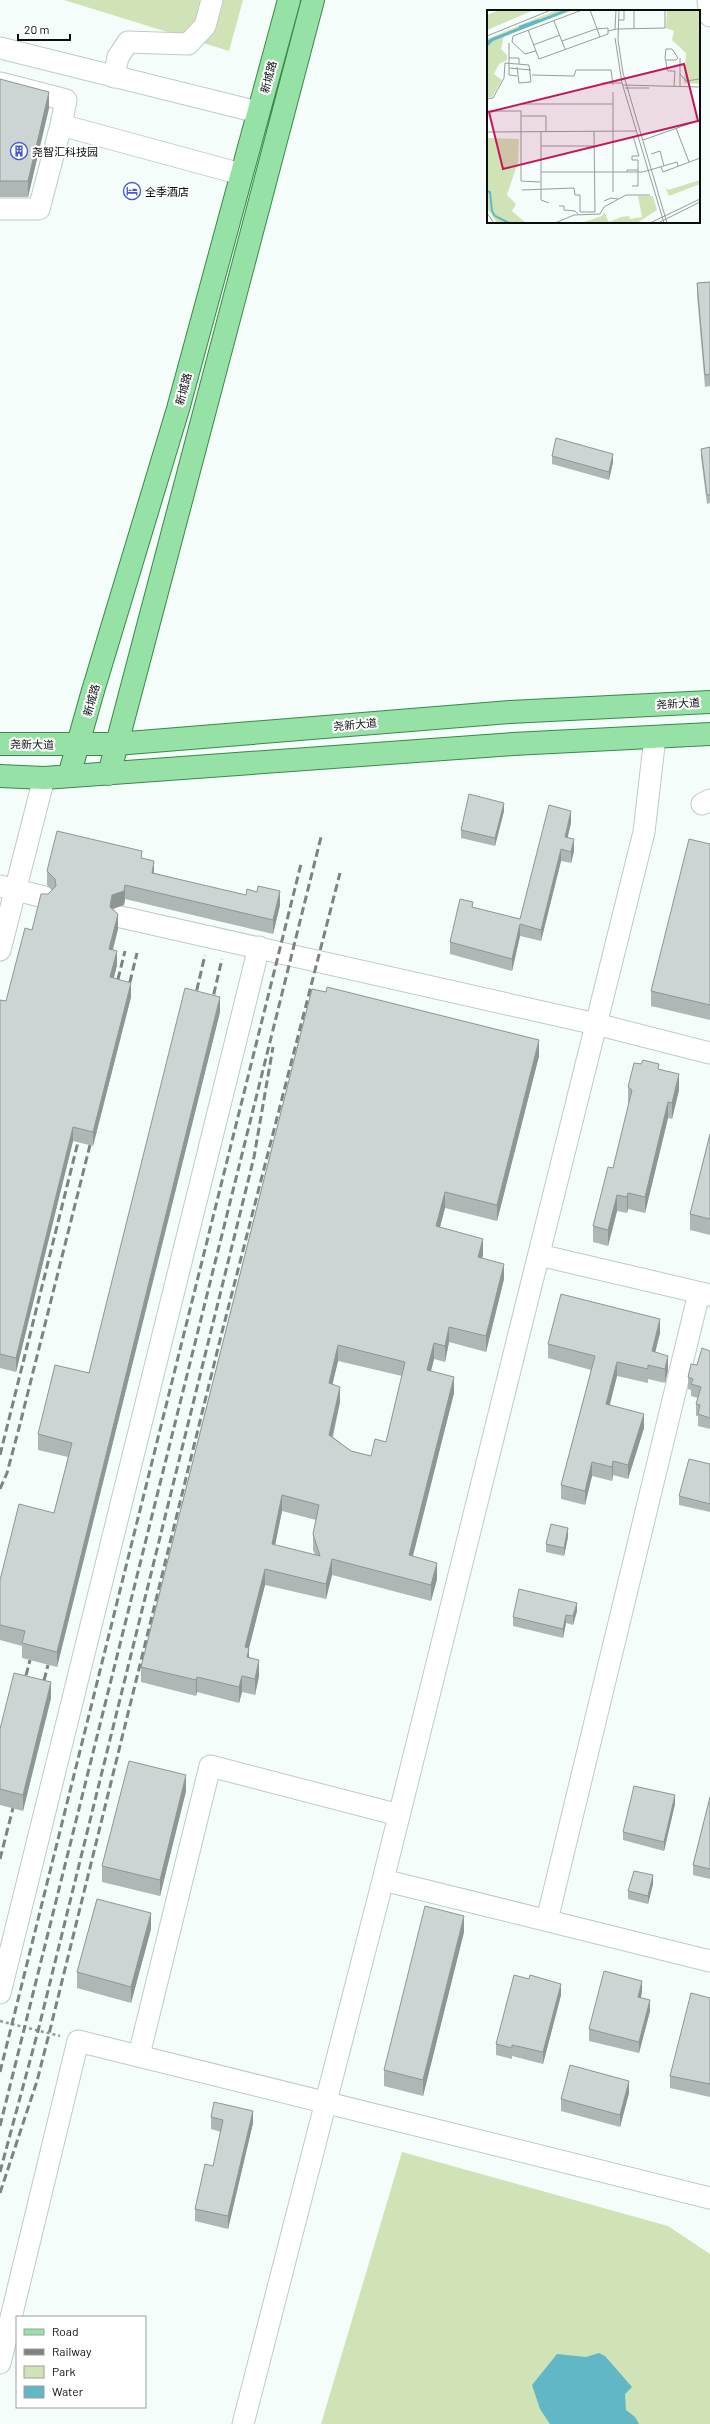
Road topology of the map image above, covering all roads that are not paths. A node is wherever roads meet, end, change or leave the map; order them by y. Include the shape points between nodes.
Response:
1 (212, 0) edge
2 (289, 0) edge
3 (313, 0) edge
4 (708, 0) edge
5 (710, 16) edge
6 (0, 48) edge
7 (114, 76) junction
8 (0, 83) edge
9 (258, 112) junction
10 (61, 125) junction
11 (241, 174) junction
12 (0, 209) edge
13 (710, 702) edge
14 (710, 734) edge
15 (655, 737) junction
16 (0, 744) edge
17 (116, 744) junction
18 (78, 745) junction
19 (109, 774) junction
20 (0, 776) edge
21 (69, 776) junction
22 (44, 778) junction
23 (8, 888) edge
24 (44, 897) edge
25 (121, 917) dead end
26 (259, 947) junction
27 (0, 950) edge
28 (596, 1024) junction
29 (710, 1053) edge
30 (539, 1255) junction
31 (704, 1294) edge
32 (399, 1815) junction
33 (383, 1880) junction
34 (547, 1920) junction
35 (710, 1961) edge
36 (0, 1993) edge
37 (139, 2056) junction
38 (326, 2103) junction
39 (710, 2198) edge
40 (0, 2363) edge
41 (244, 2423) edge

1 - 7 lane via 205,26 188,44 128,42 118,57
2 - 9 main road, 新城路
3 - 17 main road
4 - 5 lane
6 - 7 lane
7 - 9 lane
8 - 10 lane via 66,100
9 - 11 main road, 新城路
10 - 11 lane
10 - 12 lane via 39,209
11 - 18 main road, 新城路 via 178,409
13 - 17 main road, 尧新大道 via 510,712
14 - 15 main road
15 - 19 main road via 513,744
15 - 28 lane via 644,832
16 - 18 main road, 尧新大道
17 - 18 main road, 尧新大道
17 - 19 main road
18 - 21 main road, 新城路
19 - 21 main road
20 - 22 main road
21 - 22 main road
22 - 23 lane
23 - 24 lane
23 - 27 lane
25 - 26 lane
26 - 28 lane
26 - 36 lane
28 - 29 lane
28 - 30 lane
30 - 31 lane
30 - 32 lane
31 - 34 lane
32 - 33 lane
32 - 37 lane via 210,1766
33 - 34 lane
33 - 38 lane
34 - 35 lane
37 - 38 lane
37 - 40 lane via 78,2041
38 - 39 lane
38 - 41 lane

